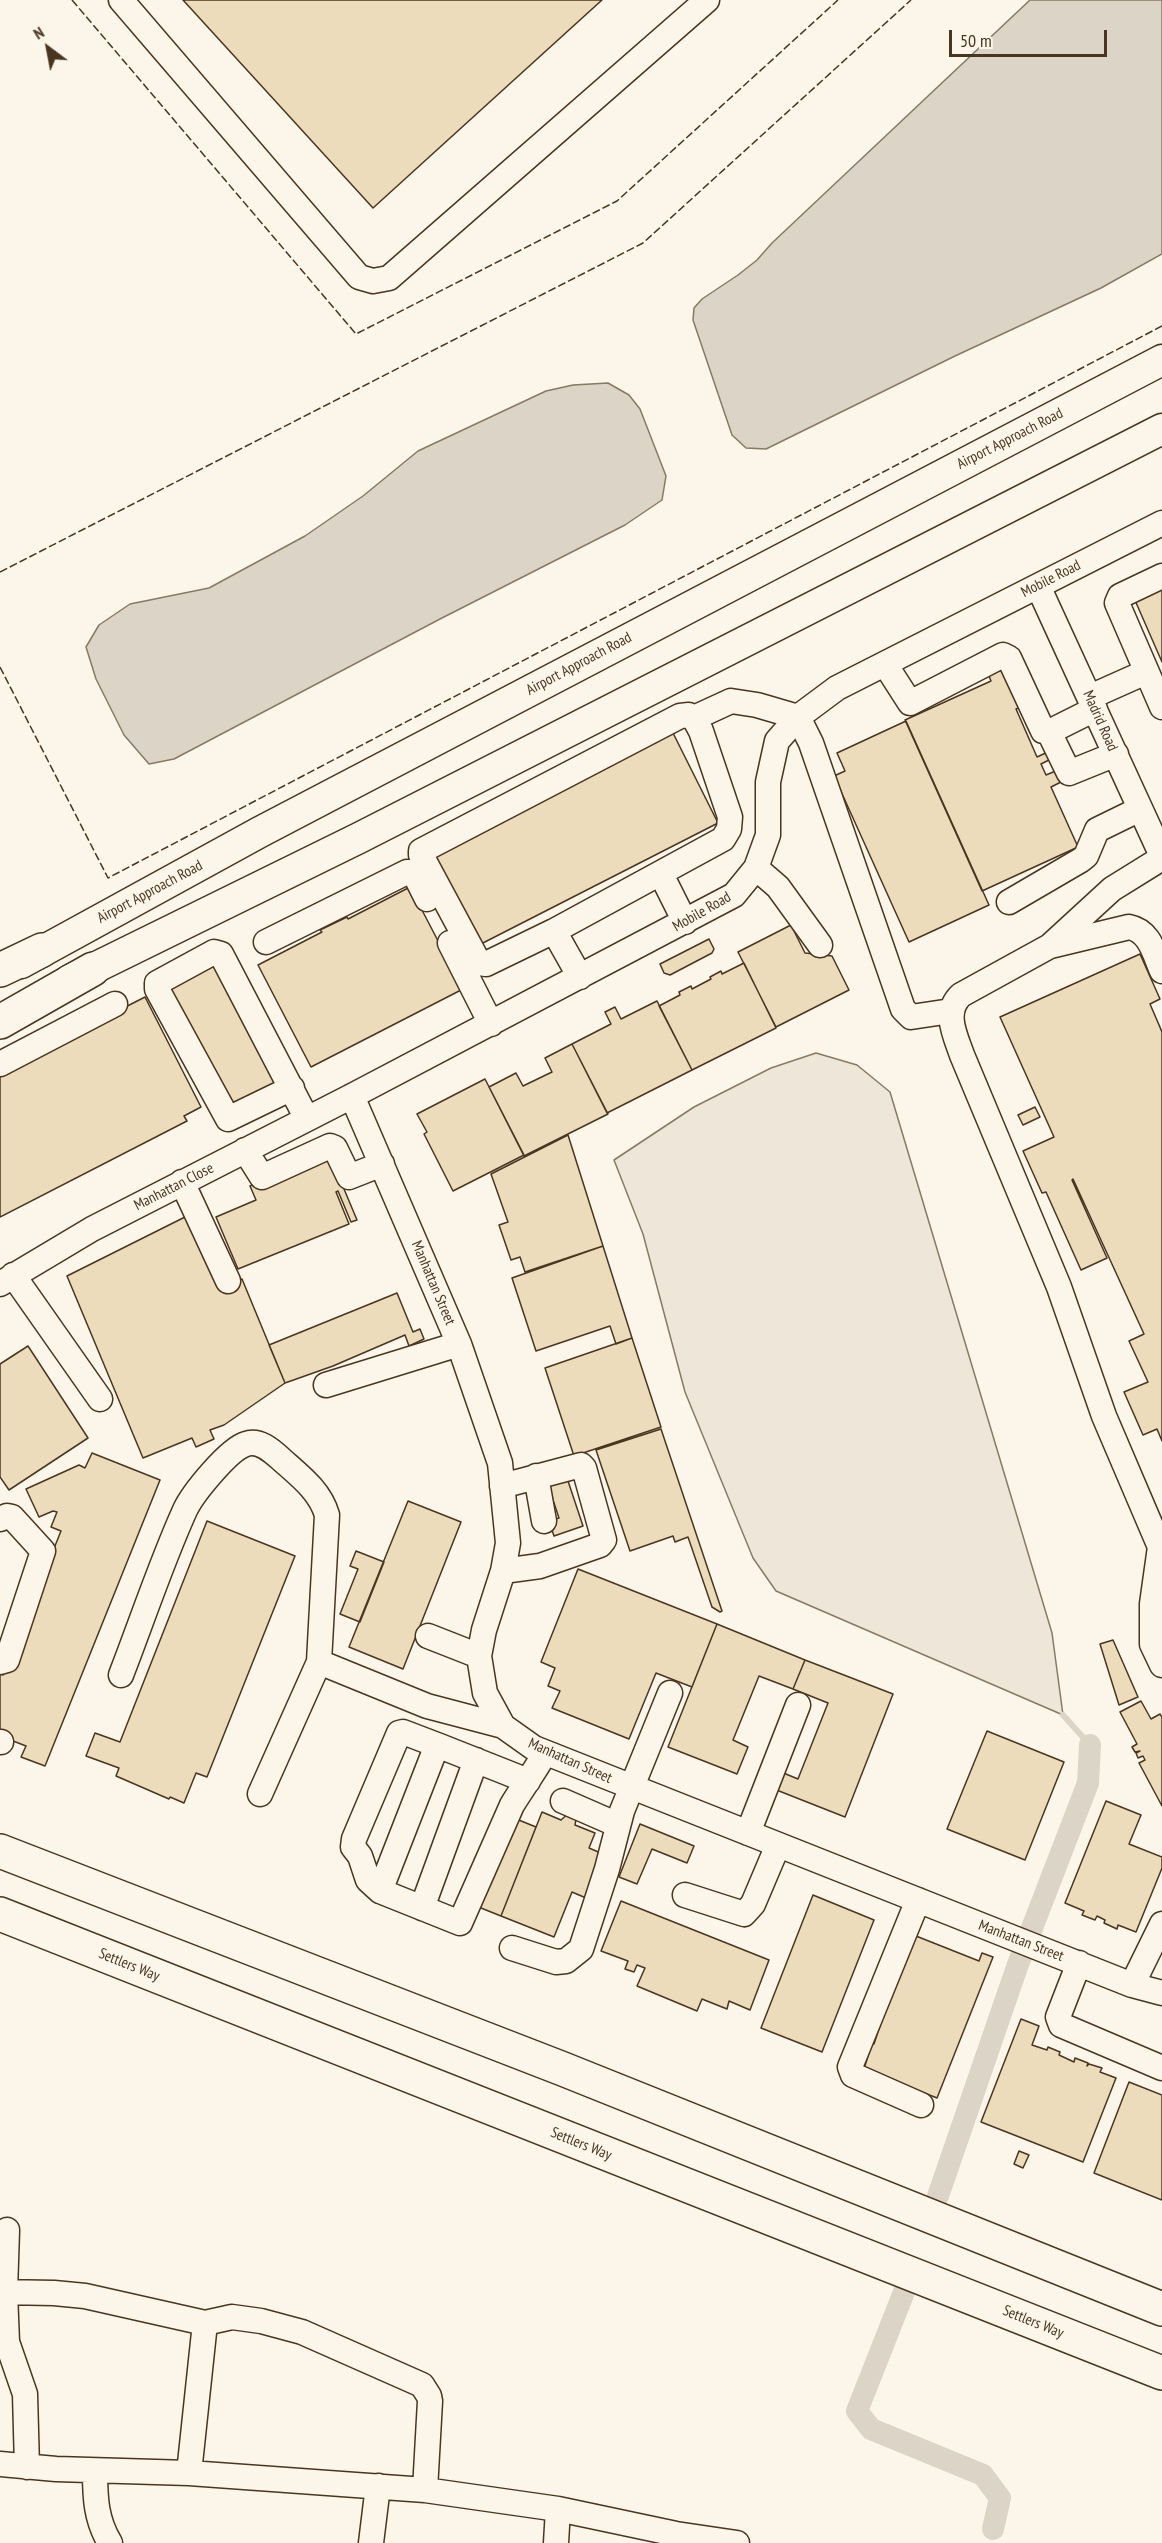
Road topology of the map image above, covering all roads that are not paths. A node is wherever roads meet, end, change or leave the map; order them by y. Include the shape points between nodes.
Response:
1 (121, 0) edge
2 (707, 0) edge
3 (1162, 360) edge
4 (1162, 429) edge
5 (1162, 522) edge
6 (1162, 576) edge
7 (1038, 586) junction
8 (885, 664) junction
9 (1146, 672) junction
10 (1092, 703) junction
11 (1162, 707) edge
12 (798, 717) junction
13 (694, 718) junction
14 (1049, 732) junction
15 (1116, 754) junction
16 (1140, 809) junction
17 (1162, 857) edge
18 (756, 868) junction
19 (662, 874) junction
20 (1009, 902) dead end
21 (685, 922) junction
22 (554, 932) junction
23 (266, 942) dead end
24 (820, 945) dead end
25 (1050, 946) junction
26 (42, 950) junction
27 (93, 969) junction
28 (0, 970) edge
29 (1162, 971) edge
30 (0, 975) edge
31 (579, 977) junction
32 (115, 1004) dead end
33 (951, 1011) junction
34 (0, 1015) edge
35 (0, 1022) edge
36 (491, 1024) junction
37 (0, 1064) edge
38 (292, 1088) junction
39 (352, 1096) junction
40 (307, 1119) junction
41 (245, 1150) junction
42 (382, 1164) junction
43 (182, 1182) junction
44 (7, 1279) edge
45 (228, 1281) dead end
46 (459, 1344) junction
47 (326, 1385) dead end
48 (100, 1399) dead end
49 (536, 1476) junction
50 (502, 1486) junction
51 (0, 1519) edge
52 (544, 1521) dead end
53 (1161, 1547) edge
54 (503, 1571) junction
55 (428, 1636) dead end
56 (479, 1656) junction
57 (0, 1662) edge
58 (319, 1662) junction
59 (1162, 1665) edge
60 (121, 1676) dead end
61 (670, 1693) dead end
62 (798, 1705) dead end
63 (503, 1726) junction
64 (437, 1745) junction
65 (545, 1753) junction
66 (476, 1760) junction
67 (528, 1781) junction
68 (631, 1786) junction
69 (260, 1794) dead end
70 (563, 1801) dead end
71 (618, 1825) junction
72 (0, 1830) edge
73 (748, 1833) junction
74 (778, 1845) junction
75 (0, 1851) edge
76 (380, 1891) junction
77 (685, 1895) dead end
78 (918, 1900) junction
79 (422, 1908) junction
80 (0, 1914) edge
81 (1162, 1924) edge
82 (512, 1948) dead end
83 (1079, 1963) junction
84 (1132, 1985) junction
85 (1162, 1993) edge
86 (1162, 2068) edge
87 (563, 2069) junction
88 (921, 2104) dead end
89 (7, 2230) dead end
90 (2, 2292) edge
91 (1162, 2309) edge
92 (205, 2323) junction
93 (1162, 2373) edge
94 (0, 2464) edge
95 (27, 2467) junction
96 (95, 2471) junction
97 (189, 2473) junction
98 (378, 2486) junction
99 (425, 2490) junction
100 (558, 2509) junction
101 (110, 2543) edge
102 (371, 2543) edge
103 (556, 2543) edge
104 (737, 2543) edge

1 - 2 street via 359,278 373,280 389,278
3 - 26 main road, Airport Approach Road
4 - 27 main road via 359,838
5 - 7 street, Mobile Road
6 - 9 street via 1118,599
7 - 8 street, Mobile Road
7 - 10 street, Madrid Road
8 - 12 street, Mobile Road via 837,688
8 - 14 street via 910,703 1006,656 1040,727
9 - 10 street
9 - 11 street
10 - 14 street
10 - 15 street, Madrid Road
12 - 13 street via 731,702
12 - 18 street, Mobile Road via 777,741 768,782 768,835
12 - 33 street via 812,743 903,1009 911,1017
13 - 19 street via 730,817 729,829 717,844
13 - 22 street via 680,716 422,851 481,964
14 - 15 street via 1070,773
15 - 16 street, Madrid Road
16 - 17 street, Madrid Road
16 - 20 street via 1097,830 1086,856
17 - 25 street via 1112,889
18 - 21 street, Mobile Road via 734,895
18 - 24 street via 778,887
19 - 21 street
19 - 22 street
21 - 31 street, Mobile Road
22 - 31 street
23 - 36 street via 411,872
25 - 29 street via 1128,927 1139,929 1146,934
25 - 33 street via 961,995
26 - 28 highway
26 - 30 main road, Airport Approach Road
27 - 34 main road
27 - 35 highway
31 - 36 street, Mobile Road
32 - 37 street
33 - 53 street via 962,1054 1055,1277 1104,1416
36 - 39 street, Mobile Road
38 - 38 street via 219,952 158,983 157,989 228,1119
38 - 40 street
39 - 40 street, Manhattan Close
39 - 42 street, Manhattan Street
40 - 41 street, Manhattan Close
41 - 42 street via 262,1177 330,1146 335,1148 349,1177
41 - 43 street, Manhattan Close
42 - 46 street, Manhattan Street
43 - 44 street, Manhattan Close
43 - 45 street
44 - 48 street
46 - 47 street
46 - 50 street, Manhattan Street via 500,1463
49 - 50 street
49 - 52 street
49 - 54 street via 583,1466 604,1540 551,1563
50 - 54 street, Manhattan Street via 508,1543
51 - 57 street via 12,1517 43,1551 7,1660
53 - 59 street via 1152,1604 1152,1644
54 - 56 street, Manhattan Street
55 - 56 street
56 - 63 street, Manhattan Street via 485,1693
58 - 60 street via 327,1515 324,1504 312,1487 273,1451 248,1443 219,1465 186,1508
58 - 63 street via 427,1706
58 - 69 street
61 - 68 street
62 - 73 street
63 - 65 street, Manhattan Street
64 - 66 street
64 - 76 street
64 - 76 street via 399,1733 354,1839 353,1847 365,1874
65 - 67 street
65 - 68 street, Manhattan Street
66 - 67 street
66 - 79 street
67 - 79 street via 512,1805 459,1923
68 - 71 street
68 - 73 street, Manhattan Street
70 - 71 street
71 - 82 street via 578,1953 556,1962
72 - 87 highway
73 - 74 street, Manhattan Street
74 - 77 street via 753,1904 744,1914
74 - 78 street, Manhattan Street
75 - 87 highway
76 - 79 street
78 - 83 street, Manhattan Street
78 - 88 street via 850,2067 853,2075
80 - 93 highway, Settlers Way
81 - 84 street
83 - 84 street, Manhattan Street
83 - 86 street via 1058,2017 1061,2025
84 - 85 street, Manhattan Street
87 - 91 highway
89 - 90 street
90 - 92 street via 85,2296
90 - 95 street via 7,2342 27,2410
92 - 97 street
92 - 99 street via 232,2317 302,2332 422,2385 430,2401
94 - 95 street
95 - 96 street
96 - 97 street
96 - 101 street via 98,2517
97 - 98 street
98 - 99 street
98 - 102 street
99 - 100 street
100 - 103 street
100 - 104 street

